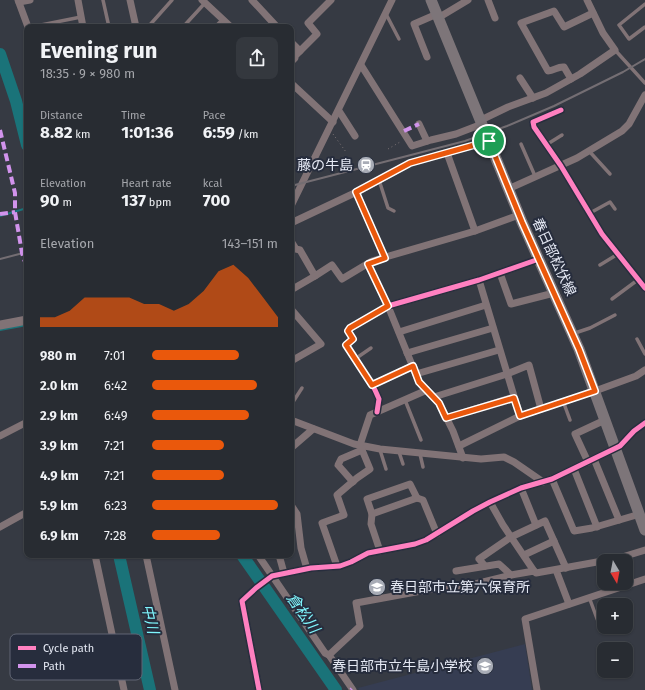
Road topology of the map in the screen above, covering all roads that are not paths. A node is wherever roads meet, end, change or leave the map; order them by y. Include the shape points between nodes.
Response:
1 (30, 0) edge
2 (78, 0) edge
3 (103, 0) edge
4 (130, 0) edge
5 (172, 0) edge
6 (214, 0) edge
7 (252, 0) edge
8 (331, 0) edge
9 (392, 0) edge
10 (431, 0) edge
11 (468, 0) edge
12 (488, 0) edge
13 (587, 0) edge
14 (19, 1) edge
15 (205, 3) edge
16 (645, 4) edge
17 (593, 13) junction
18 (386, 14) junction
19 (437, 16) junction
20 (81, 17) junction
21 (496, 18) dead end
22 (223, 19) junction
23 (27, 24) edge
24 (46, 24) edge
25 (82, 24) edge
26 (107, 24) edge
27 (135, 24) edge
28 (151, 24) edge
29 (186, 24) edge
30 (218, 24) edge
31 (228, 24) edge
32 (274, 24) edge
33 (645, 27) edge
34 (399, 39) dead end
35 (294, 45) edge
36 (615, 50) junction
37 (300, 51) junction
38 (427, 57) dead end
39 (294, 58) edge
40 (360, 65) junction
41 (520, 78) dead end
42 (572, 79) junction
43 (645, 83) edge
44 (294, 86) edge
45 (645, 95) edge
46 (533, 98) junction
47 (560, 110) dead end
48 (339, 111) junction
49 (481, 122) junction
50 (419, 124) dead end
51 (332, 126) junction
52 (562, 135) dead end
53 (355, 136) dead end
54 (427, 141) junction
55 (489, 141) junction
56 (521, 144) dead end
57 (546, 145) junction
58 (589, 151) junction
59 (446, 153) junction
60 (561, 166) junction
61 (610, 174) dead end
62 (536, 177) junction
63 (379, 180) junction
64 (508, 189) junction
65 (356, 192) junction
66 (294, 200) edge
67 (615, 209) dead end
68 (394, 211) dead end
69 (590, 213) junction
70 (519, 215) junction
71 (294, 222) edge
72 (475, 231) junction
73 (294, 246) edge
74 (618, 254) junction
75 (385, 258) junction
76 (539, 259) junction
77 (368, 264) junction
78 (600, 265) dead end
79 (500, 273) junction
80 (315, 276) junction
81 (639, 279) junction
82 (479, 280) junction
83 (294, 288) edge
84 (645, 288) edge
85 (554, 293) junction
86 (612, 299) dead end
87 (486, 305) junction
88 (388, 306) junction
89 (294, 312) edge
90 (615, 315) dead end
91 (24, 321) edge
92 (0, 325) edge
93 (493, 328) junction
94 (399, 332) junction
95 (572, 334) junction
96 (637, 339) dead end
97 (371, 348) dead end
98 (499, 350) junction
99 (407, 353) junction
100 (645, 354) edge
101 (294, 359) edge
102 (355, 359) junction
103 (413, 366) junction
104 (645, 370) edge
105 (416, 374) junction
106 (507, 374) junction
107 (372, 385) junction
108 (302, 388) dead end
109 (427, 390) junction
110 (595, 391) junction
111 (434, 397) junction
112 (514, 398) junction
113 (294, 400) edge
114 (405, 400) junction
115 (563, 401) junction
116 (541, 409) junction
117 (377, 412) junction
118 (520, 416) junction
119 (446, 418) junction
120 (570, 420) dead end
121 (605, 420) junction
122 (294, 421) edge
123 (645, 423) edge
124 (24, 424) edge
125 (313, 429) junction
126 (0, 436) edge
127 (421, 440) dead end
128 (294, 445) edge
129 (459, 446) junction
130 (361, 448) junction
131 (616, 448) junction
132 (380, 449) junction
133 (399, 452) junction
134 (420, 454) junction
135 (464, 458) junction
136 (591, 460) junction
137 (403, 464) dead end
138 (422, 467) dead end
139 (574, 469) junction
140 (386, 470) dead end
141 (552, 479) junction
142 (353, 482) junction
143 (543, 482) junction
144 (521, 488) junction
145 (417, 498) junction
146 (490, 502) junction
147 (294, 510) edge
148 (24, 514) edge
149 (372, 514) junction
150 (640, 514) junction
151 (619, 520) junction
152 (536, 525) junction
153 (0, 527) edge
154 (597, 527) junction
155 (645, 530) edge
156 (437, 534) junction
157 (511, 537) junction
158 (554, 541) junction
159 (645, 550) edge
160 (380, 551) junction
161 (524, 555) junction
162 (96, 558) edge
163 (147, 558) edge
164 (260, 558) edge
165 (280, 558) edge
166 (337, 566) junction
167 (484, 566) junction
168 (566, 568) junction
169 (307, 569) junction
170 (556, 570) junction
171 (456, 571) dead end
172 (534, 571) junction
173 (284, 573) junction
174 (511, 575) junction
175 (271, 577) junction
176 (645, 579) edge
177 (589, 598) junction
178 (570, 604) junction
179 (597, 619) edge
180 (112, 634) edge
181 (329, 655) junction
182 (122, 680) edge
183 (124, 690) edge
184 (175, 690) edge
185 (259, 690) edge
186 (353, 690) edge
187 (537, 690) edge

1 - 14 street
2 - 20 street
3 - 26 lane
4 - 27 street
5 - 28 lane
6 - 15 street
7 - 32 street
8 - 37 street via 308,23 317,34
9 - 18 street
10 - 19 main road, 春日部松伏線
11 - 19 street
12 - 21 street
13 - 17 street
14 - 23 street
15 - 22 street
15 - 29 lane
16 - 33 lane via 619,25 629,39
17 - 36 street
17 - 42 street via 564,27 554,11 521,23 548,71 564,66
18 - 34 lane
18 - 40 street
19 - 38 street via 414,24
19 - 49 main road, 春日部松伏線
20 - 24 lane
20 - 25 street
22 - 30 lane
22 - 31 street
35 - 37 street
36 - 42 street
36 - 43 lane
37 - 39 street
40 - 48 street
40 - 54 street via 412,146
41 - 46 street
42 - 46 street
44 - 51 street
45 - 58 street via 629,124
46 - 49 street via 491,113
47 - 57 street via 533,122
48 - 51 street
48 - 53 street
49 - 54 street via 456,134
49 - 55 main road, 春日部松伏線
50 - 54 street
51 - 66 street
52 - 57 lane
55 - 59 street
55 - 64 main road, 春日部松伏線
56 - 62 lane
57 - 60 street
58 - 60 street
58 - 61 lane
59 - 63 street via 410,163
59 - 72 street
60 - 62 street
60 - 69 street
62 - 64 street
63 - 65 street
63 - 68 lane via 388,208
64 - 70 main road, 春日部松伏線
65 - 71 street
65 - 75 street
67 - 69 lane via 610,202
69 - 74 street
70 - 72 street
70 - 76 main road, 春日部松伏線
72 - 75 street
73 - 80 street via 300,250
74 - 78 lane
74 - 81 street
75 - 77 street
76 - 79 street
76 - 85 main road, 春日部松伏線
77 - 80 street via 342,279 332,265
77 - 88 street
79 - 82 street
79 - 85 street via 510,304
80 - 83 street
81 - 84 street
81 - 86 lane
82 - 87 street
82 - 88 street
85 - 95 main road, 春日部松伏線
87 - 93 street
87 - 94 street
88 - 94 street
88 - 102 street via 348,331 353,339 346,345
89 - 101 street via 321,344
90 - 95 lane
91 - 92 street
93 - 98 street
93 - 99 street
94 - 99 street
95 - 110 main road, 春日部松伏線
96 - 100 lane
97 - 102 lane
98 - 105 street
98 - 106 street
99 - 103 street
102 - 107 street
103 - 105 street
103 - 107 street
104 - 110 street via 636,376
105 - 109 street via 419,382
106 - 111 street
106 - 112 street
106 - 116 street via 529,365
107 - 117 street via 379,399
108 - 113 lane
109 - 111 street
109 - 114 street
110 - 115 street
110 - 121 main road, 春日部松伏線
111 - 119 street
112 - 118 street
112 - 119 street
114 - 117 street
114 - 127 lane
115 - 116 street
115 - 120 lane
116 - 118 street
117 - 130 street via 370,415
118 - 129 street
119 - 129 street
121 - 131 main road, 春日部松伏線
121 - 136 street via 575,434
122 - 125 street
123 - 131 street
124 - 126 street
125 - 128 street
125 - 130 street
129 - 135 street
130 - 132 street
130 - 142 street via 370,469
130 - 142 street via 341,459 338,465
131 - 136 street
131 - 150 main road, 春日部松伏線
132 - 133 street
132 - 140 lane
133 - 134 street
133 - 137 lane
134 - 135 street
134 - 138 lane
135 - 143 street via 504,457
136 - 139 street
136 - 151 street
139 - 141 street
139 - 154 street
141 - 143 street
141 - 154 street via 574,531
142 - 166 street via 337,495 344,515 322,523
143 - 144 street
144 - 146 street
144 - 152 street
145 - 149 street
145 - 149 street via 410,484 367,499
145 - 156 street via 423,500
146 - 156 street via 472,510
146 - 157 street
147 - 169 street
148 - 153 street
149 - 160 street via 371,524
150 - 151 street
150 - 155 main road, 春日部松伏線
151 - 154 street
152 - 157 street
152 - 158 street via 545,521
156 - 160 street via 415,544
157 - 161 street
157 - 167 street via 479,559
158 - 161 street
158 - 168 street
159 - 168 street via 619,558
160 - 166 street via 368,553
161 - 172 street
162 - 180 street
163 - 184 street
164 - 175 street
165 - 173 street
166 - 169 street
167 - 171 street
167 - 174 street via 499,564
168 - 170 street
169 - 173 street
170 - 172 street via 536,573
170 - 178 street
172 - 174 street
173 - 175 street
174 - 181 street via 471,585 432,589 356,603 360,626
175 - 181 street via 325,653
175 - 185 street via 242,602
176 - 177 street
177 - 178 street
177 - 179 lane
178 - 187 street via 525,619
181 - 186 street
182 - 183 street

